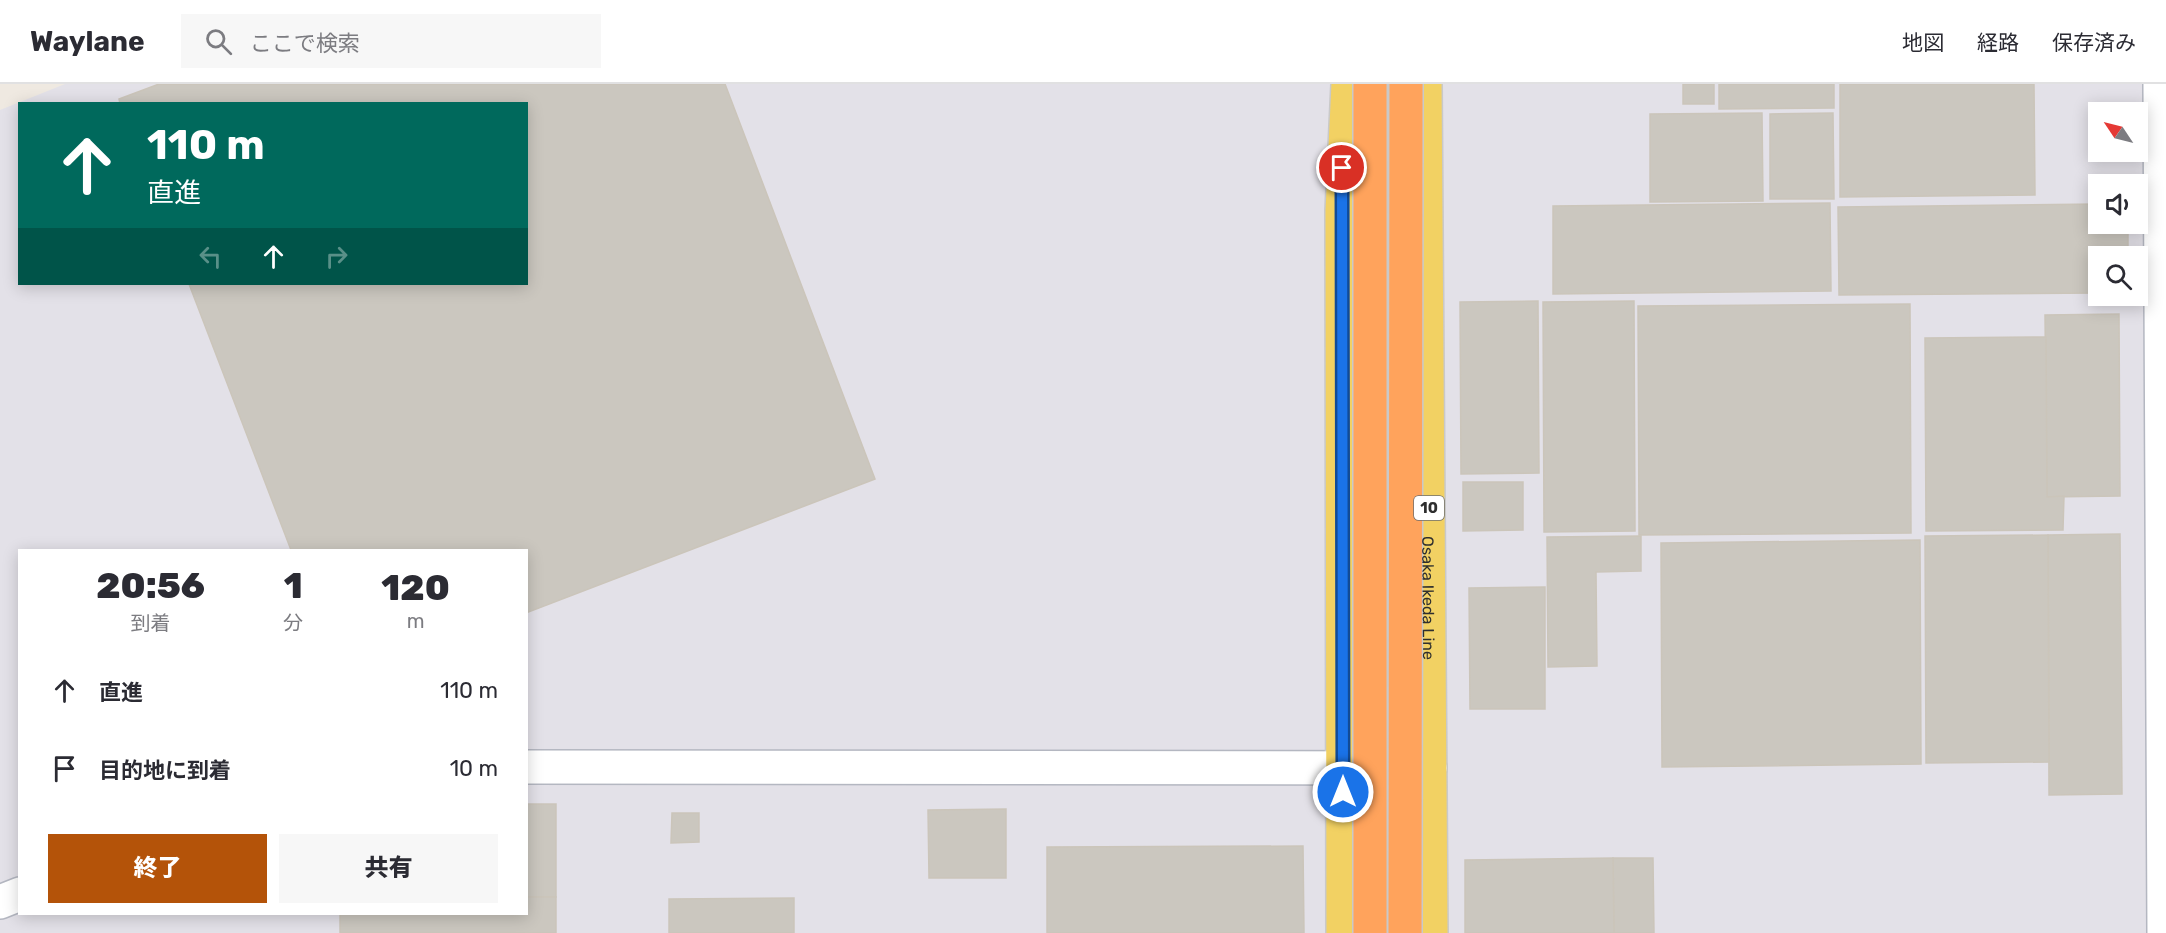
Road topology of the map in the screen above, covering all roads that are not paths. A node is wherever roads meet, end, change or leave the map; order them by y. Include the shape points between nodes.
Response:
1 (1342, 84) edge
2 (1348, 84) edge
3 (1370, 84) edge
4 (1406, 84) edge
5 (1425, 84) edge
6 (2160, 84) edge
7 (1342, 211) junction
8 (528, 767) edge
9 (1431, 768) junction
10 (1343, 769) junction
11 (18, 895) edge
12 (0, 902) edge
13 (1343, 933) edge
14 (1370, 933) edge
15 (1405, 933) edge
16 (1431, 933) edge
17 (2164, 933) edge

1 - 7 street
2 - 7 main road
3 - 14 highway, bridge
4 - 15 highway, bridge
5 - 9 main road, Osaka Ikeda Line / 10
6 - 17 street
7 - 10 main road
8 - 10 street
9 - 10 street
9 - 16 main road, Osaka Ikeda Line / 10
10 - 13 main road
11 - 12 street

